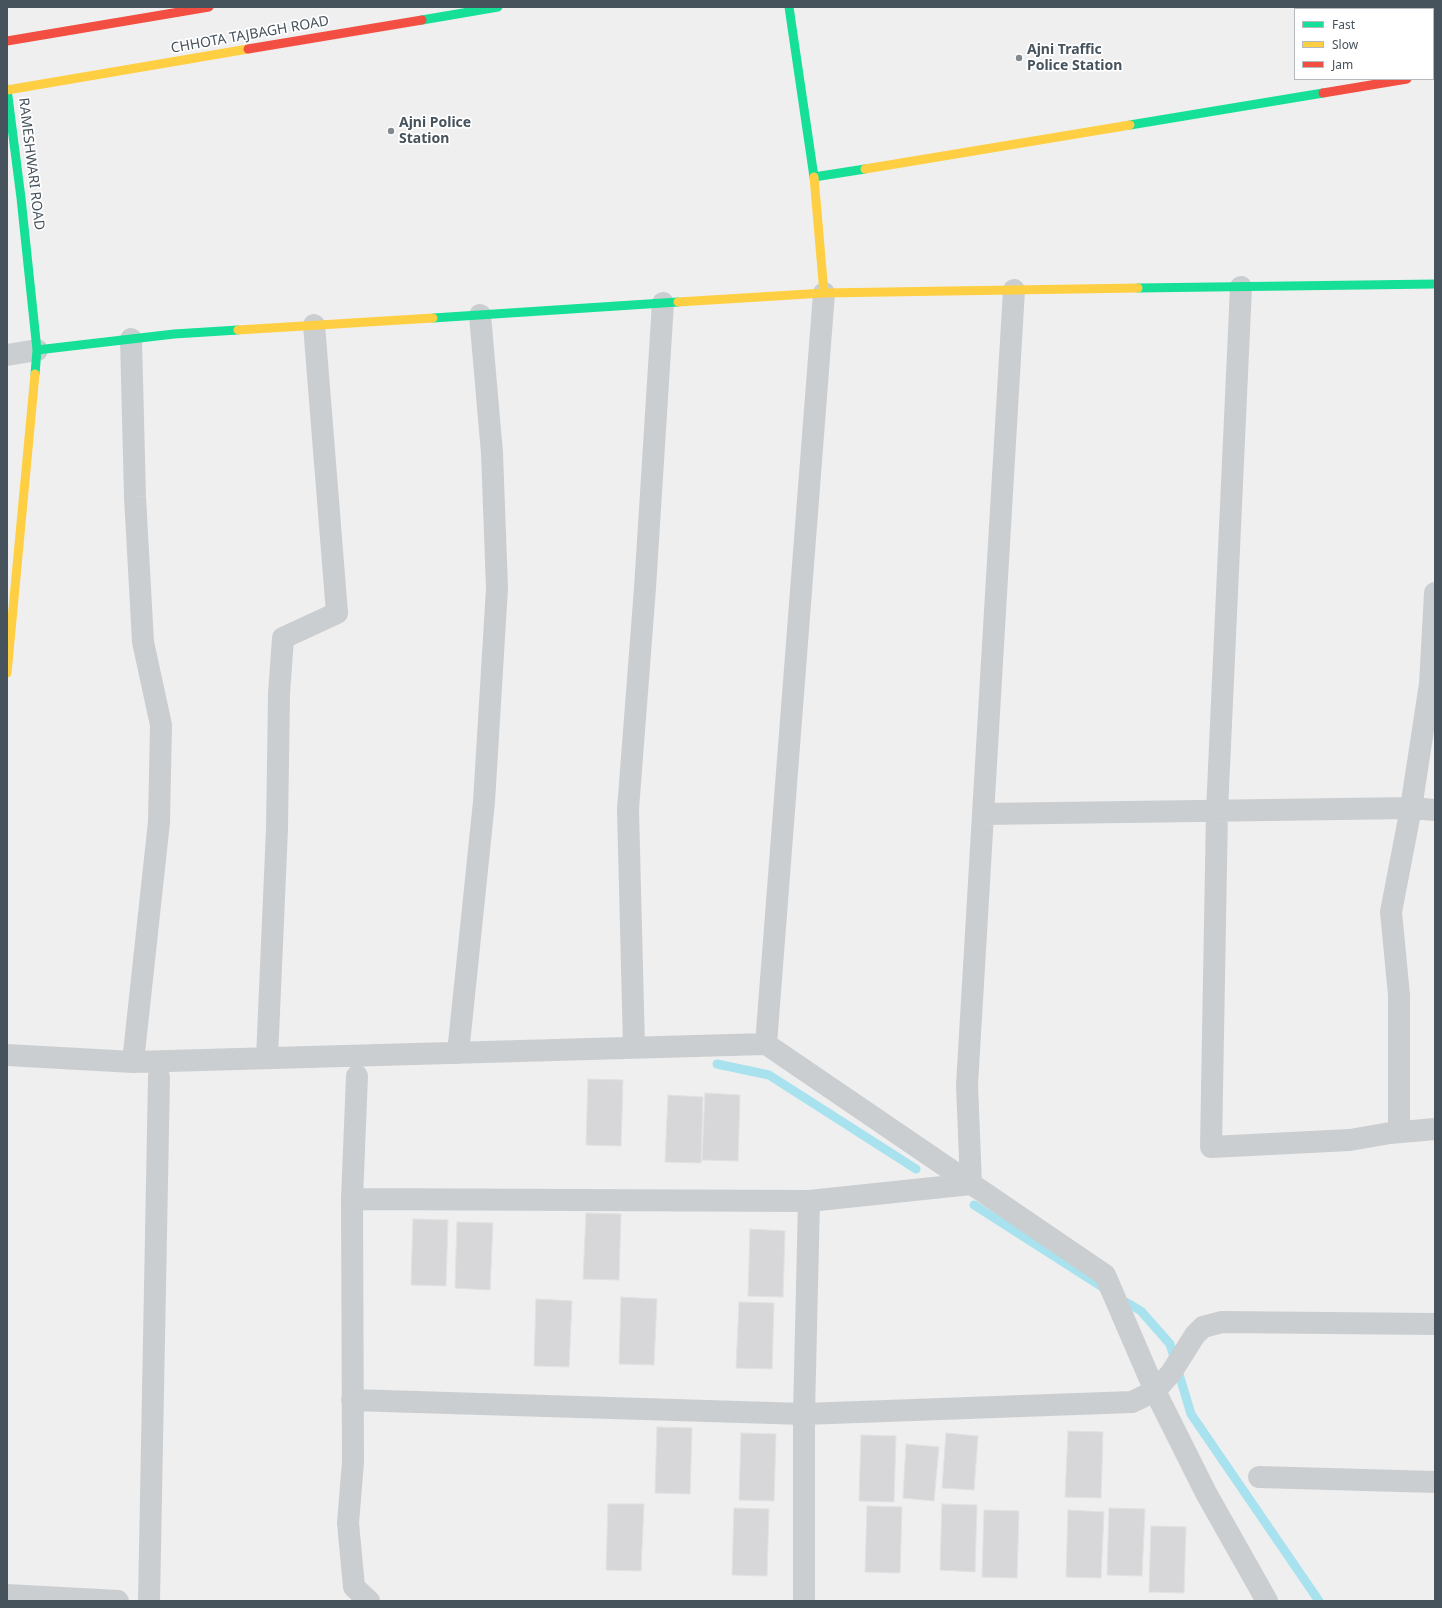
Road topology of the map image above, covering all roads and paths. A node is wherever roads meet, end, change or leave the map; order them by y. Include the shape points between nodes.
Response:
1 (209, 7) edge
2 (498, 7) edge
3 (789, 7) edge
4 (7, 41) edge
5 (1400, 80) edge
6 (7, 89) edge
7 (814, 177) junction
8 (1435, 284) edge
9 (1241, 287) junction
10 (1014, 290) junction
11 (824, 293) junction
12 (663, 303) junction
13 (480, 315) junction
14 (314, 325) junction
15 (131, 339) junction
16 (37, 350) junction
17 (7, 355) edge
18 (1435, 593) edge
19 (7, 673) edge
20 (1411, 808) junction
21 (1435, 810) edge
22 (1217, 811) junction
23 (983, 814) junction
24 (766, 1044) junction
25 (634, 1047) junction
26 (458, 1053) junction
27 (7, 1055) edge
28 (267, 1058) junction
29 (133, 1062) junction
30 (358, 1076) dead end
31 (159, 1077) dead end
32 (1435, 1129) edge
33 (1400, 1132) junction
34 (971, 1184) junction
35 (352, 1199) junction
36 (809, 1201) junction
37 (1435, 1324) edge
38 (1155, 1391) junction
39 (352, 1400) junction
40 (804, 1414) junction
41 (1259, 1477) dead end
42 (1435, 1482) edge
43 (7, 1595) edge
44 (118, 1601) edge
45 (149, 1601) edge
46 (370, 1601) edge
47 (804, 1601) edge
48 (1267, 1601) edge

1 - 4 street
2 - 6 street, CHHOTA TAJBAGH ROAD
3 - 7 street
5 - 7 street
6 - 16 street, RAMESHWARI ROAD
7 - 11 street
8 - 9 street
9 - 10 street
9 - 22 street
10 - 11 street
10 - 23 street
11 - 12 street
11 - 24 street
12 - 13 street
12 - 25 street via 628,810
13 - 14 street
13 - 26 street via 492,453 496,588 484,802
14 - 15 street
14 - 28 street via 337,613 283,638
15 - 16 street
15 - 29 street via 135,497 143,642 160,725 159,822
16 - 17 street
16 - 19 street, RAMESHWARI ROAD
18 - 20 street via 1430,684
20 - 21 street
20 - 22 street
20 - 33 street via 1391,912 1399,995
22 - 23 street
22 - 33 street via 1211,1147 1350,1140
23 - 34 street via 967,1085
24 - 25 street
24 - 34 street
25 - 26 street
26 - 28 street
27 - 29 street
28 - 29 street
30 - 35 street
31 - 45 street
32 - 33 street
34 - 36 street
34 - 38 street via 1105,1275
35 - 36 street
35 - 39 street
36 - 40 street
37 - 38 street via 1222,1322 1203,1327 1195,1335 1171,1373
38 - 40 street via 1132,1402
38 - 48 street via 1206,1493
39 - 40 street
39 - 46 street via 353,1462 348,1524 354,1587
40 - 47 street
41 - 42 street
43 - 44 street

